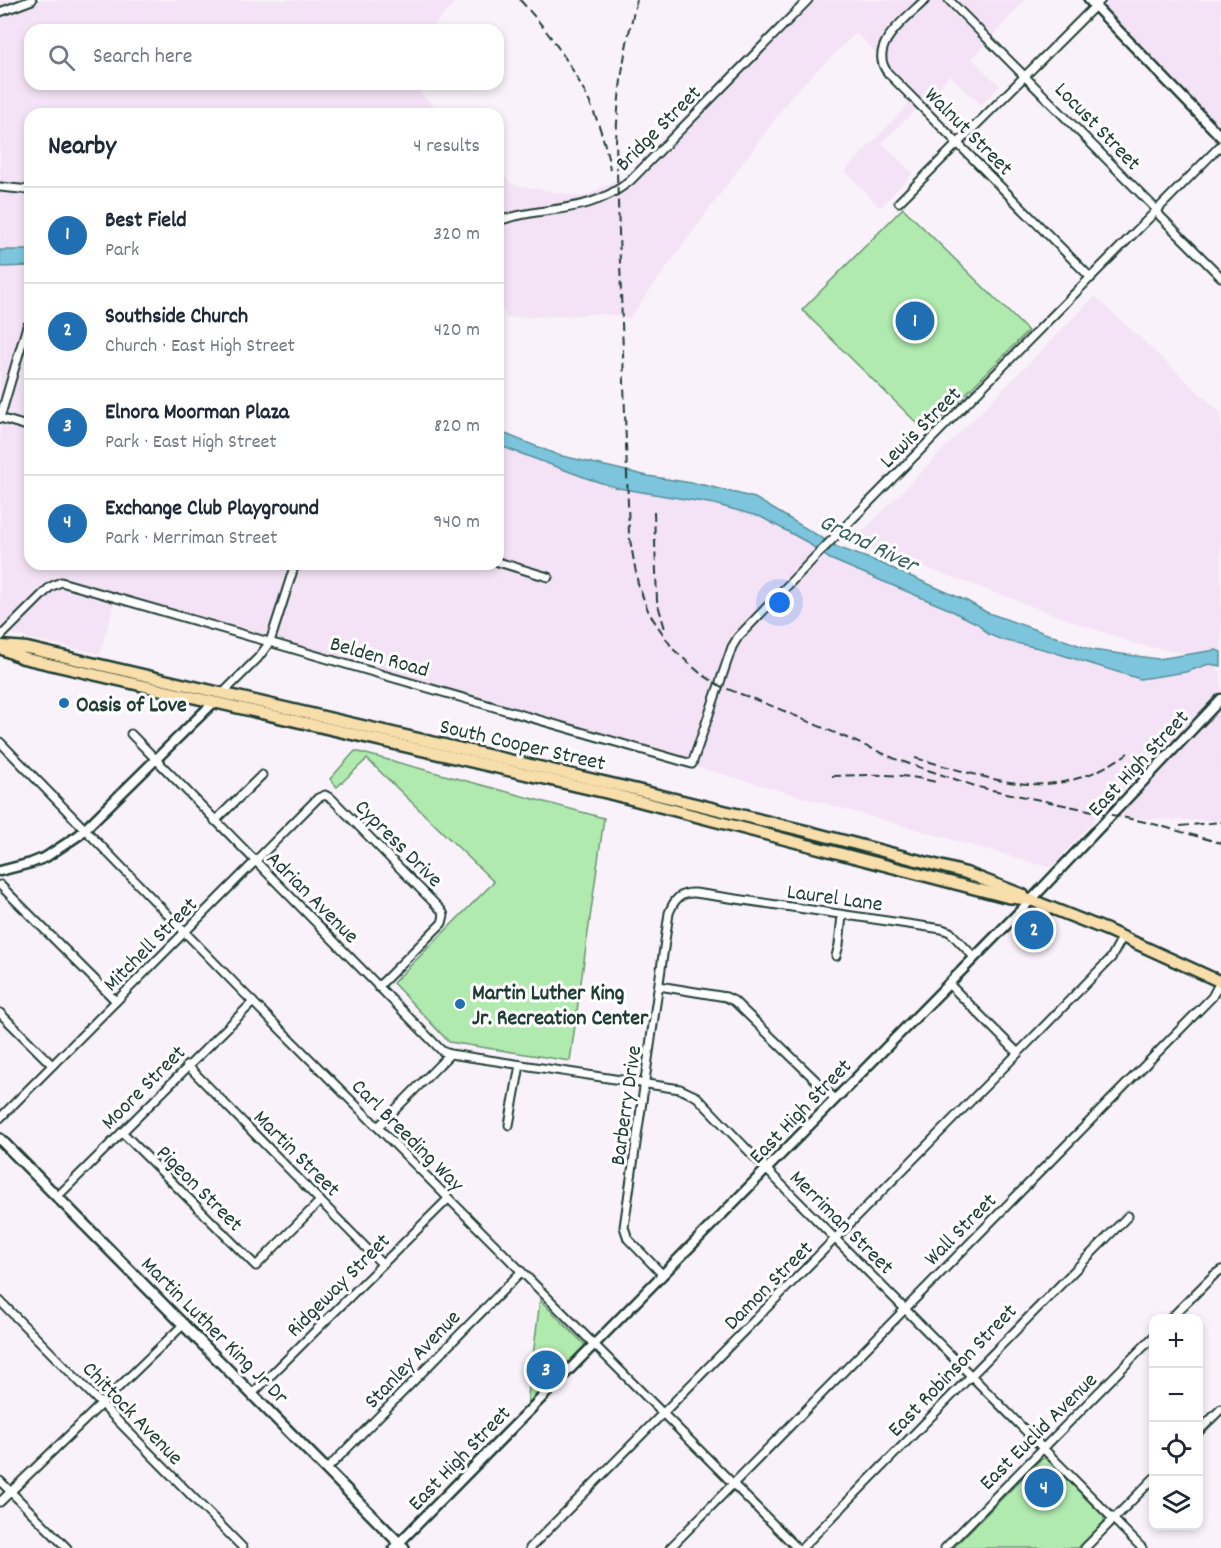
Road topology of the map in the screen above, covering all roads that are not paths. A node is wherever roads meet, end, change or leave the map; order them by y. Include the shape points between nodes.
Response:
1 (32, 0) edge
2 (808, 0) edge
3 (925, 0) edge
4 (949, 0) edge
5 (1095, 2) edge
6 (0, 12) edge
7 (1026, 76) junction
8 (1221, 136) edge
9 (959, 144) junction
10 (1221, 145) edge
11 (0, 188) edge
12 (24, 190) edge
13 (899, 202) dead end
14 (1157, 210) junction
15 (504, 219) edge
16 (1221, 277) edge
17 (1092, 278) junction
18 (24, 336) edge
19 (0, 418) edge
20 (24, 425) edge
21 (504, 564) edge
22 (293, 570) edge
23 (548, 576) dead end
24 (0, 637) edge
25 (270, 642) junction
26 (0, 647) edge
27 (223, 693) junction
28 (1221, 699) edge
29 (213, 703) junction
30 (131, 734) dead end
31 (0, 742) edge
32 (156, 760) junction
33 (692, 764) joint
34 (262, 775) dead end
35 (325, 795) joint
36 (215, 821) junction
37 (86, 829) junction
38 (255, 861) junction
39 (0, 871) edge
40 (0, 885) edge
41 (681, 895) joint
42 (1030, 900) junction
43 (842, 915) junction
44 (185, 932) junction
45 (1123, 936) junction
46 (836, 956) dead end
47 (974, 957) junction
48 (1220, 982) edge
49 (948, 983) junction
50 (659, 986) junction
51 (378, 987) junction
52 (116, 1001) junction
53 (253, 1002) junction
54 (0, 1012) edge
55 (1018, 1053) junction
56 (450, 1054) junction
57 (52, 1065) junction
58 (187, 1065) junction
59 (520, 1065) junction
60 (646, 1084) junction
61 (834, 1099) junction
62 (0, 1118) edge
63 (509, 1125) dead end
64 (378, 1127) junction
65 (122, 1132) junction
66 (0, 1139) edge
67 (765, 1169) junction
68 (57, 1197) junction
69 (448, 1199) junction
70 (320, 1201) junction
71 (1128, 1216) dead end
72 (835, 1239) junction
73 (382, 1264) junction
74 (1221, 1270) edge
75 (521, 1272) junction
76 (663, 1274) junction
77 (0, 1301) edge
78 (905, 1308) junction
79 (1175, 1314) edge
80 (184, 1324) junction
81 (1149, 1341) edge
82 (593, 1344) junction
83 (971, 1374) junction
84 (252, 1394) junction
85 (102, 1405) junction
86 (1221, 1409) edge
87 (663, 1415) junction
88 (1203, 1427) edge
89 (1043, 1449) junction
90 (327, 1469) junction
91 (0, 1481) edge
92 (1149, 1483) edge
93 (732, 1484) junction
94 (11, 1491) junction
95 (0, 1502) edge
96 (1114, 1519) junction
97 (399, 1546) edge
98 (66, 1548) edge
99 (243, 1548) edge
100 (530, 1548) edge
101 (669, 1548) edge
102 (797, 1548) edge
103 (802, 1548) edge
104 (945, 1548) edge
105 (1085, 1548) edge
106 (1142, 1548) edge

1 - 6 street
2 - 15 street, Bridge Street via 618,190 578,207
3 - 9 street, Walnut Street via 891,34 881,51 880,64
4 - 7 street, Locust Street
5 - 7 street
5 - 8 street
7 - 9 street
7 - 14 street, Locust Street
9 - 13 street
9 - 17 street, Walnut Street
10 - 14 street, Lewis Street
11 - 12 street
14 - 16 street, Locust Street
14 - 17 street, Lewis Street
17 - 33 street, Lewis Street via 747,628 732,647
18 - 19 street
19 - 20 street
21 - 23 street
22 - 25 street
24 - 25 street, Belden Road via 57,582
25 - 27 street
25 - 33 street, Belden Road
26 - 27 main road, South Cooper Street via 27,648
26 - 29 main road, South Cooper Street via 23,658
27 - 29 main road
27 - 42 main road, South Cooper Street via 893,852 966,873
28 - 42 street, East High Street
29 - 32 street
29 - 42 main road, South Cooper Street via 608,793
30 - 32 street, Adrian Avenue
31 - 37 street, Carl Breeding Way
32 - 36 street, Adrian Avenue
32 - 37 street
34 - 36 street
35 - 38 street, Mitchell Street
35 - 51 street, Cypress Drive via 442,911 444,918
36 - 38 street, Adrian Avenue
37 - 39 street via 46,857
37 - 44 street, Carl Breeding Way
38 - 44 street, Mitchell Street
38 - 51 street, Adrian Avenue
40 - 52 street
41 - 43 street, Laurel Lane via 695,893
41 - 50 street, Barberry Drive via 672,903 669,913
42 - 45 main road, South Cooper Street
42 - 47 street, East High Street
43 - 46 street
43 - 47 street, Laurel Lane via 942,929 950,932
44 - 52 street, Mitchell Street
44 - 53 street, Carl Breeding Way
45 - 48 main road, South Cooper Street
45 - 55 street, Damon Street via 1111,958
47 - 49 street, East High Street
48 - 78 street, Wall Street via 1212,997
49 - 55 street
49 - 61 street, East High Street
50 - 60 street, Barberry Drive
50 - 61 street via 734,1001
51 - 56 street, Adrian Avenue via 442,1051
52 - 57 street, Mitchell Street
53 - 58 street, Moore Street
53 - 64 street, Carl Breeding Way
54 - 57 street
55 - 72 street, Damon Street
56 - 59 street, Merriman Street
56 - 64 street
57 - 62 street, Mitchell Street
58 - 65 street, Moore Street
58 - 70 street, Martin Street
59 - 60 street, Merriman Street
59 - 63 street
60 - 67 street, Merriman Street via 680,1089 697,1097
60 - 76 street, Barberry Drive via 624,1227 628,1239
61 - 67 street, East High Street
64 - 69 street, Carl Breeding Way
65 - 68 street, Moore Street
65 - 70 street, Pigeon Street via 255,1266
66 - 68 main road, Martin Luther King Jr Dr
67 - 72 street, Merriman Street
67 - 76 street, East High Street
68 - 80 main road, Martin Luther King Jr Dr
69 - 73 street, Ridgeway Street
69 - 75 street, Carl Breeding Way
70 - 73 street, Martin Street
71 - 83 street, East Robinson Street
72 - 78 street, Merriman Street
72 - 87 street, Damon Street
73 - 84 street, Ridgeway Street
74 - 79 street
75 - 82 street, Carl Breeding Way
75 - 90 street, Stanley Avenue
76 - 82 street, East High Street
77 - 85 street, Chittock Avenue
78 - 83 street, Merriman Street
78 - 93 street, Wall Street
80 - 84 main road, Martin Luther King Jr Dr
80 - 85 street
81 - 89 street, East Euclid Avenue
82 - 87 street, Carl Breeding Way
82 - 97 street, East High Street
83 - 89 street, Merriman Street
83 - 103 street, East Robinson Street
84 - 90 main road, Martin Luther King Jr Dr
85 - 94 street
85 - 99 street, Chittock Avenue
86 - 88 street
87 - 93 street, Carl Breeding Way
87 - 100 street, Damon Street
89 - 96 street, Merriman Street
89 - 104 street, East Euclid Avenue
90 - 97 main road, Martin Luther King Jr Dr
91 - 94 street
92 - 96 street
93 - 101 street, Wall Street
93 - 102 street, Carl Breeding Way
94 - 95 street
94 - 98 street
96 - 105 street
96 - 106 street, Merriman Street

